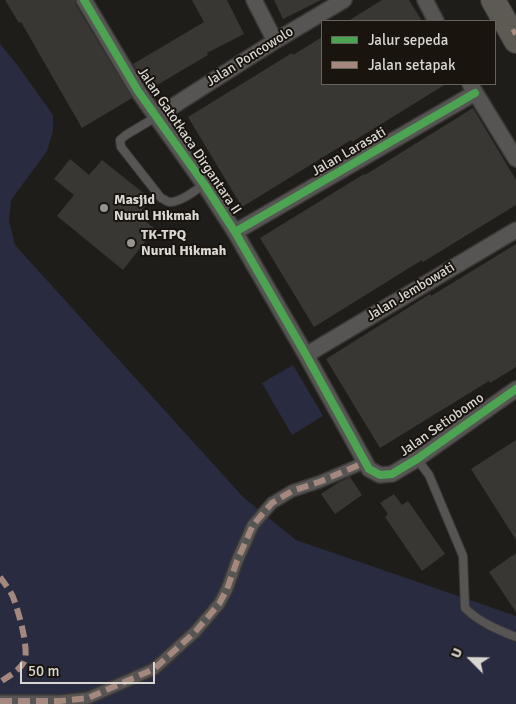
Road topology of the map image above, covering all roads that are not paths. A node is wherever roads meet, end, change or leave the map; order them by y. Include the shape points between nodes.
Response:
1 (84, 0) edge
2 (254, 0) edge
3 (344, 0) edge
4 (425, 0) edge
5 (492, 0) edge
6 (435, 20) edge
7 (515, 35) edge
8 (275, 41) junction
9 (473, 88) edge
10 (156, 117) junction
11 (516, 160) edge
12 (204, 184) junction
13 (516, 230) edge
14 (235, 232) junction
15 (306, 355) junction
16 (516, 389) edge
17 (417, 459) junction
18 (366, 462) junction
19 (380, 475) joint
20 (516, 636) edge
21 (0, 701) edge

1 - 10 street, Jalan Gatotkaca Dirgantara II
2 - 8 street
3 - 8 street, Jalan Poncowolo
4 - 6 street
5 - 7 main road
8 - 10 street, Jalan Poncowolo
9 - 11 street
9 - 14 street, Jalan Larasati
10 - 12 street, Jalan Gatotkaca Dirgantara II
10 - 12 lane via 120,140 121,147 161,198 170,202 191,194
12 - 14 street, Jalan Gatotkaca Dirgantara II
13 - 15 street, Jalan Jembowati
14 - 15 street, Jalan Gatotkaca Dirgantara II
15 - 18 street, Jalan Gatotkaca Dirgantara II
16 - 17 street, Jalan Setiobomo
17 - 19 street, Jalan Setiobomo via 392,474
17 - 20 lane via 429,475 463,556 466,608 473,616
18 - 19 street, Jalan Gatotkaca Dirgantara II
18 - 21 street via 292,491 272,503 254,525 219,604 195,632 154,669 88,698

